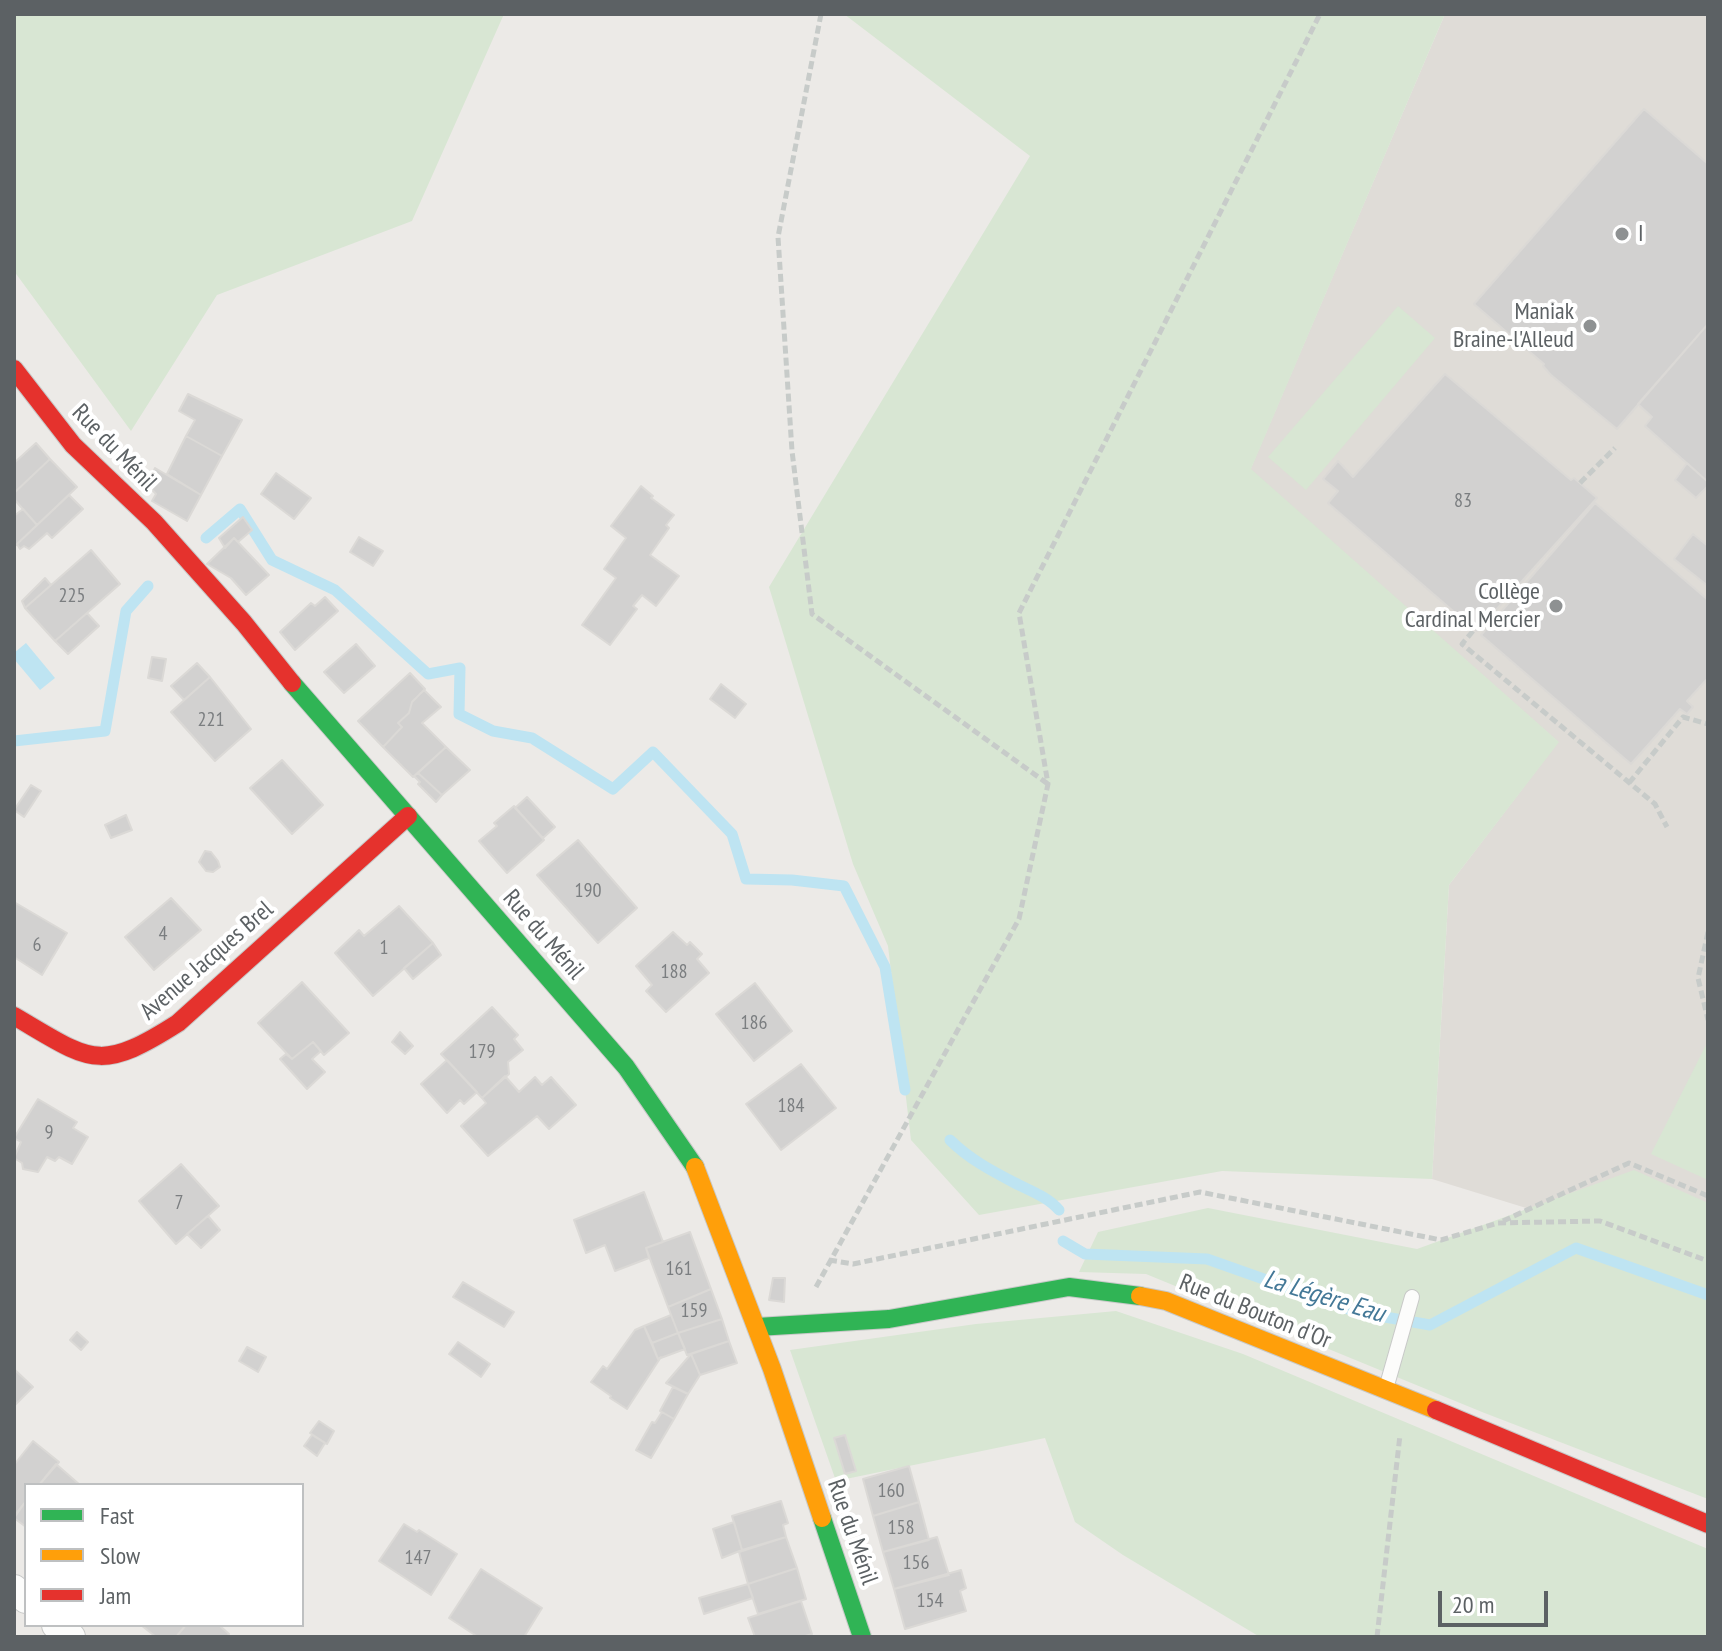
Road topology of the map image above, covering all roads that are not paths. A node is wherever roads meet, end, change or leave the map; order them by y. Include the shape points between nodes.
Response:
1 (14, 369) edge
2 (408, 816) junction
3 (14, 1016) edge
4 (1412, 1297) dead end
5 (757, 1327) junction
6 (1386, 1389) junction
7 (1708, 1524) edge
8 (862, 1637) edge

1 - 2 street, Rue du Ménil via 73,445 154,522
2 - 3 street, Avenue Jacques Brel via 178,1023 142,1047 113,1058 87,1058
2 - 5 street, Rue du Ménil via 626,1067 663,1118 697,1171
4 - 6 lane
5 - 6 street, Rue du Bouton d'Or via 889,1319 1069,1287 1119,1291 1166,1301
5 - 8 street, Rue du Ménil
6 - 7 street, Rue du Bouton d'Or

